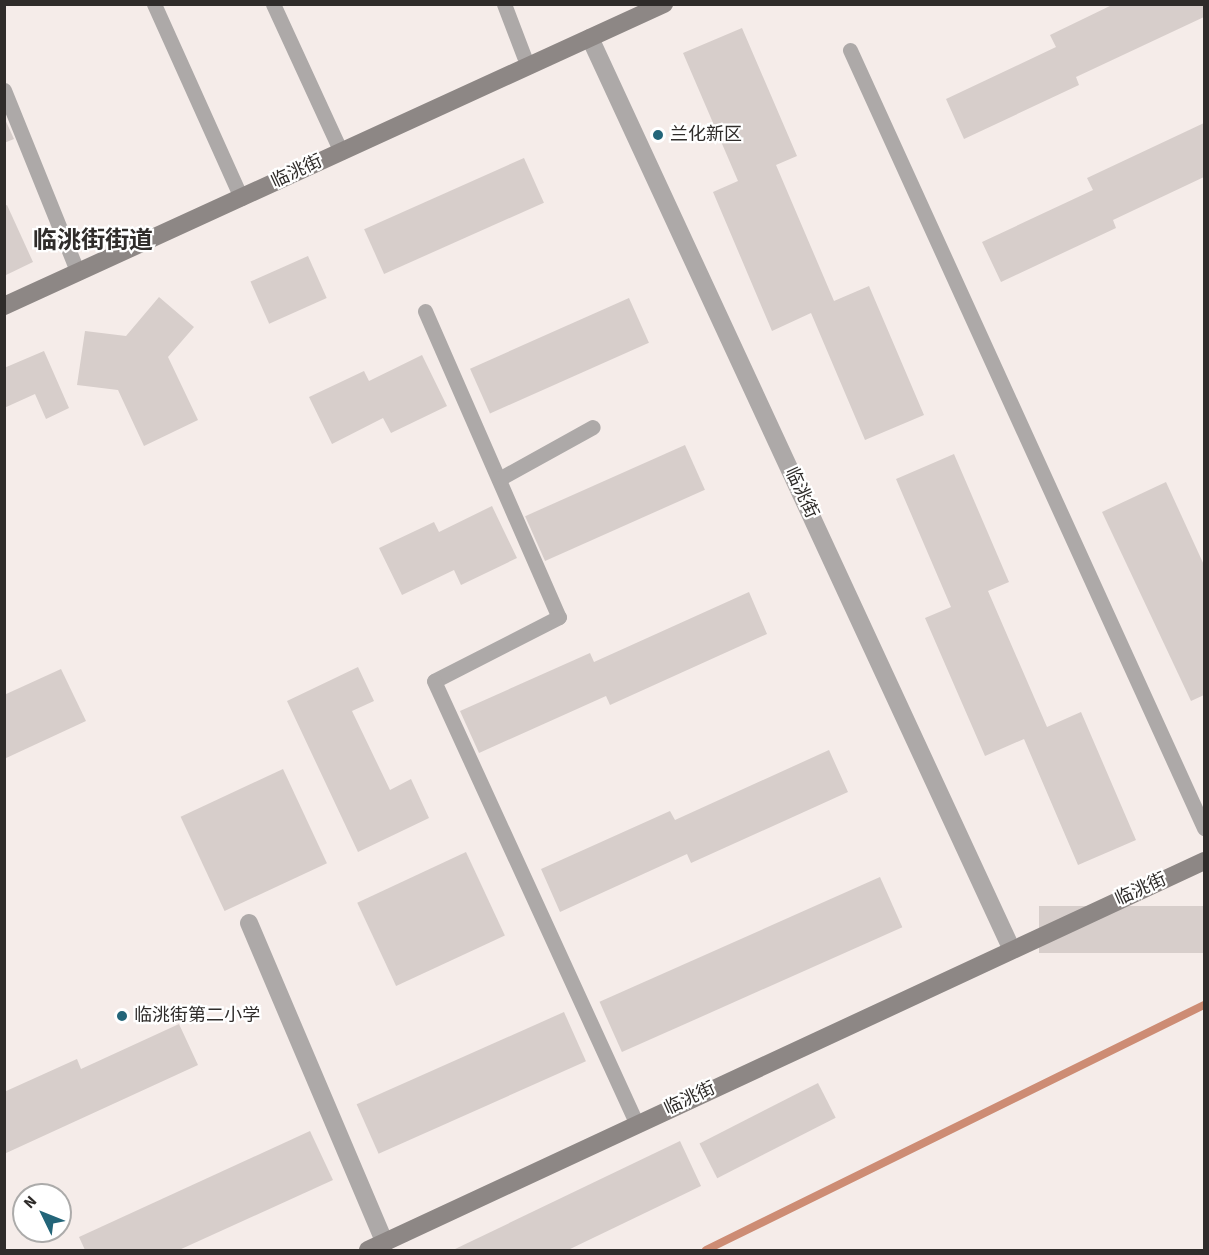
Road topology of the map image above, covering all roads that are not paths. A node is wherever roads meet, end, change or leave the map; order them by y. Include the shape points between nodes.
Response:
1 (154, 4) edge
2 (273, 4) edge
3 (504, 4) edge
4 (664, 4) edge
5 (590, 38) junction
6 (850, 50) dead end
7 (528, 67) junction
8 (4, 90) edge
9 (341, 152) junction
10 (241, 198) junction
11 (78, 273) junction
12 (4, 306) edge
13 (425, 311) dead end
14 (593, 427) dead end
15 (499, 479) junction
16 (1204, 828) edge
17 (1204, 861) edge
18 (249, 923) dead end
19 (1011, 948) junction
20 (637, 1124) junction
21 (385, 1243) junction
22 (368, 1251) edge

1 - 10 lane
2 - 9 lane
3 - 7 lane
4 - 5 street, 临洮街
5 - 7 street, 临洮街
5 - 19 street, 临洮街
6 - 16 lane
7 - 9 street, 临洮街
8 - 11 lane
9 - 10 street, 临洮街
10 - 11 street, 临洮街
11 - 12 street, 临洮街
13 - 15 lane
14 - 15 lane
15 - 20 lane via 560,617 434,681
17 - 19 street, 临洮街
18 - 21 street
19 - 20 street, 临洮街
20 - 21 street, 临洮街
21 - 22 street, 临洮街

